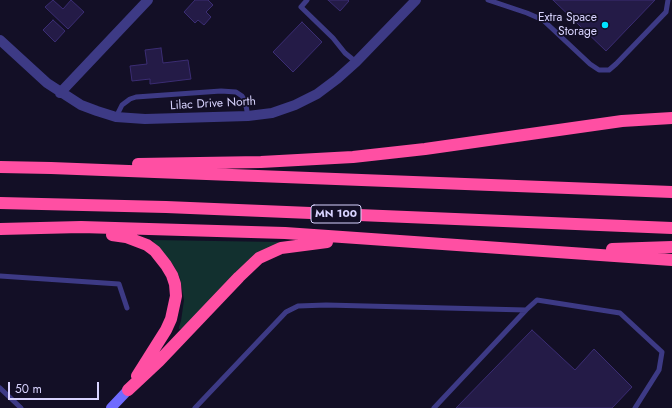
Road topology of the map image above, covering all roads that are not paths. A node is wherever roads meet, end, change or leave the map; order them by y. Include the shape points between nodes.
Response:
1 (148, 0) edge
2 (307, 0) edge
3 (416, 0) edge
4 (488, 0) edge
5 (668, 0) edge
6 (0, 40) edge
7 (356, 62) junction
8 (60, 93) junction
9 (248, 116) junction
10 (116, 117) junction
11 (672, 118) edge
12 (0, 167) edge
13 (51, 168) junction
14 (672, 192) edge
15 (0, 203) edge
16 (0, 228) edge
17 (43, 228) junction
18 (672, 228) edge
19 (359, 238) junction
20 (672, 247) edge
21 (533, 250) junction
22 (672, 260) edge
23 (0, 276) edge
24 (128, 308) dead end
25 (526, 310) junction
26 (0, 388) edge
27 (128, 390) junction
28 (21, 408) edge
29 (111, 408) edge
30 (196, 408) edge
31 (434, 408) edge
32 (636, 408) edge

1 - 8 street
2 - 7 lane via 301,7
3 - 7 street, Lilac Drive North
4 - 5 lane via 543,20 599,70 608,70 616,64 666,12
6 - 8 street, Lilac Drive North
7 - 9 street, Lilac Drive North via 317,94 272,113
8 - 10 street, Lilac Drive North via 81,105
9 - 10 street, Lilac Drive North via 145,119
9 - 10 lane via 242,96 236,92 221,91 136,97 122,105
11 - 13 highway via 622,121 353,157
12 - 13 highway
13 - 14 highway
15 - 18 highway, MN 100 via 166,207
16 - 17 highway
17 - 19 highway via 277,233
17 - 27 highway via 126,237 139,241 155,251 172,275 176,296 171,319
19 - 21 highway
19 - 27 highway via 294,245 259,258
20 - 21 highway
21 - 22 highway
23 - 24 lane via 119,284
25 - 30 lane via 298,306 286,312
25 - 31 lane
25 - 32 lane via 537,300 620,313 662,352 659,370
26 - 28 lane
27 - 29 street

